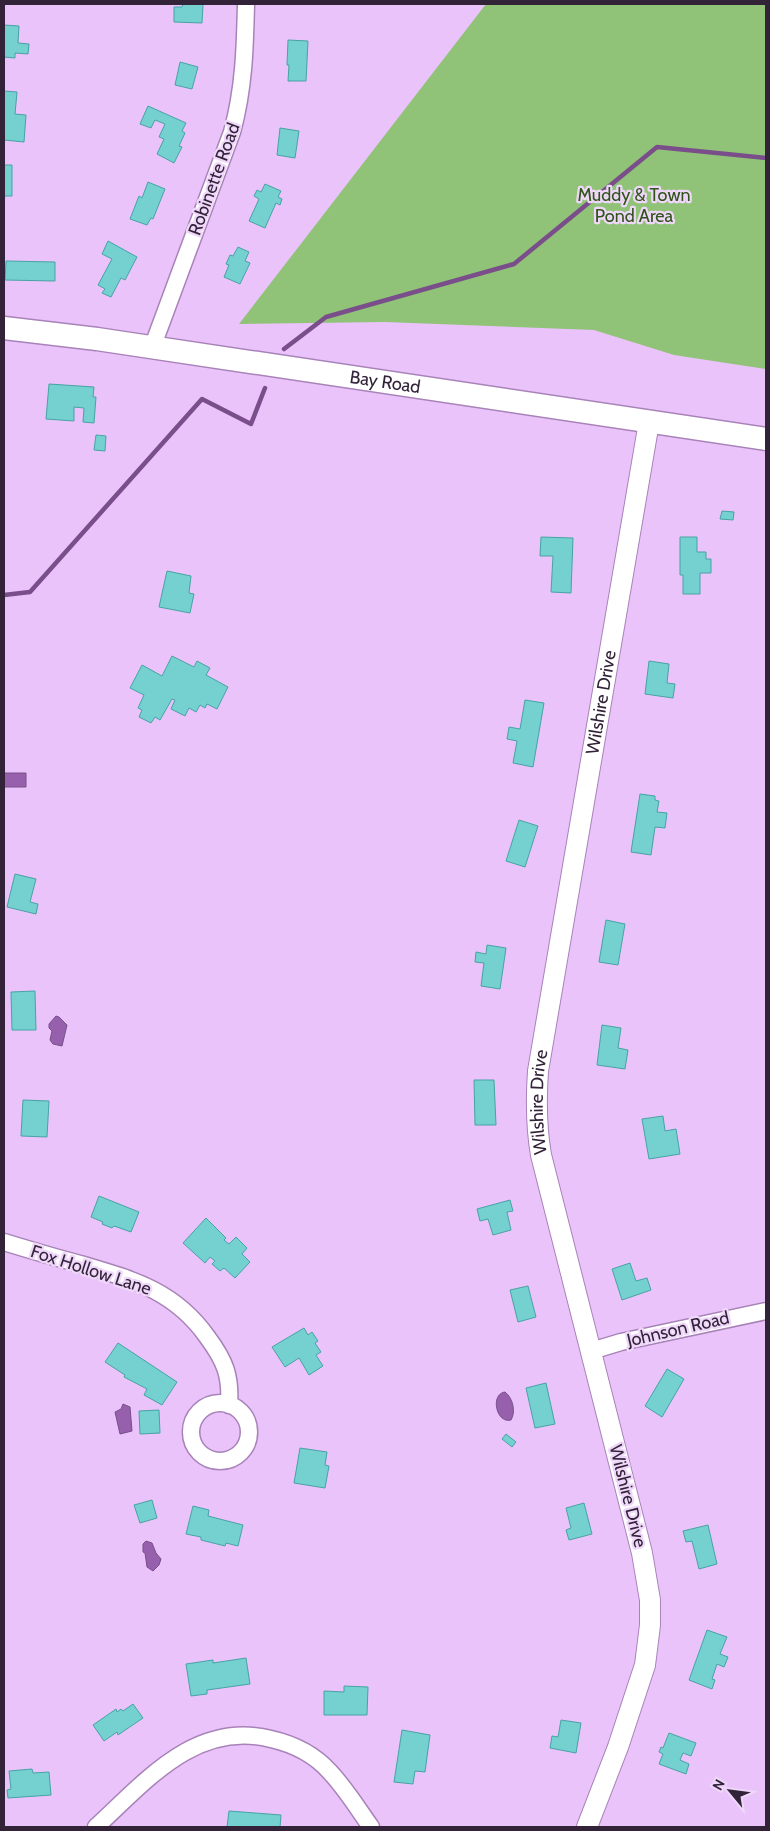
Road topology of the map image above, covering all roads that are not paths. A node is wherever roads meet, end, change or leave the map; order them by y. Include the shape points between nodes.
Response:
1 (246, 4) edge
2 (4, 328) edge
3 (152, 348) junction
4 (649, 422) junction
5 (766, 439) edge
6 (4, 1242) edge
7 (766, 1311) edge
8 (591, 1351) junction
9 (229, 1405) dead end
10 (96, 1827) edge
11 (371, 1827) edge
12 (587, 1827) edge

1 - 3 street, Robinette Road via 243,81 237,115
2 - 3 main road, Bay Road
3 - 4 main road, Bay Road
4 - 5 main road, Bay Road
4 - 8 street, Wilshire Drive via 538,1072 537,1134
6 - 9 street, Fox Hollow Lane via 119,1276 157,1290 171,1299 195,1320 216,1349 228,1376
7 - 8 street, Johnson Road
8 - 12 street, Wilshire Drive via 642,1553 650,1600 650,1625 642,1677
10 - 11 street via 180,1754 208,1741 250,1735 283,1742 315,1758 330,1771

